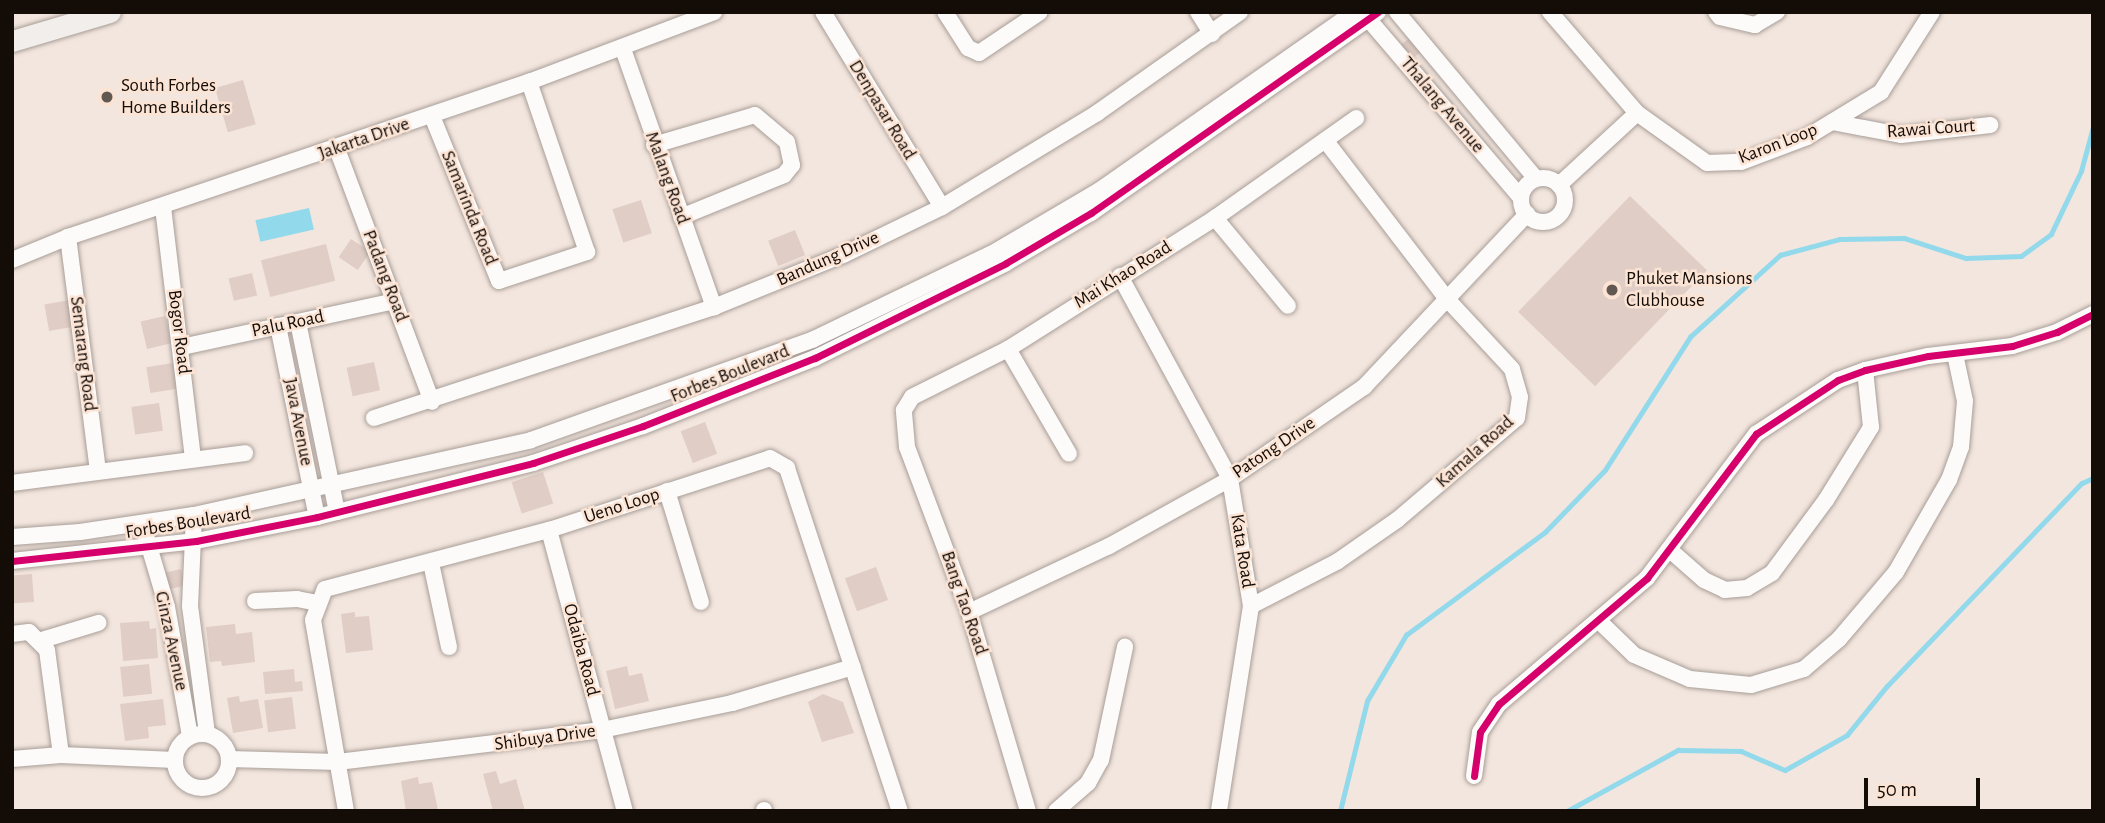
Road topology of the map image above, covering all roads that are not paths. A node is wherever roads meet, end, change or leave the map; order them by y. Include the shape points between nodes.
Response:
1 (110, 12) edge
2 (714, 12) edge
3 (823, 12) edge
4 (945, 12) edge
5 (1040, 12) edge
6 (1198, 12) edge
7 (1240, 12) edge
8 (1354, 12) edge
9 (1397, 12) edge
10 (1550, 12) edge
11 (1716, 12) edge
12 (1777, 12) edge
13 (1931, 12) edge
14 (1370, 15) edge
15 (1212, 34) junction
16 (12, 41) edge
17 (623, 49) junction
18 (529, 82) junction
19 (1637, 113) junction
20 (432, 116) junction
21 (1356, 118) dead end
22 (1832, 122) junction
23 (1990, 125) dead end
24 (1325, 140) junction
25 (654, 145) junction
26 (337, 149) junction
27 (1536, 179) junction
28 (1559, 185) junction
29 (1524, 206) junction
30 (163, 207) junction
31 (942, 207) junction
32 (681, 217) junction
33 (1215, 218) junction
34 (68, 237) junction
35 (12, 260) edge
36 (1120, 276) junction
37 (1447, 299) junction
38 (394, 301) junction
39 (1288, 306) dead end
40 (715, 307) junction
41 (2093, 314) edge
42 (298, 322) junction
43 (278, 327) junction
44 (182, 347) junction
45 (1008, 349) junction
46 (1955, 354) junction
47 (1865, 370) junction
48 (912, 397) joint
49 (432, 402) junction
50 (373, 418) dead end
51 (245, 453) dead end
52 (1069, 454) dead end
53 (193, 458) junction
54 (98, 471) junction
55 (1230, 479) junction
56 (12, 482) edge
57 (332, 487) junction
58 (667, 491) junction
59 (312, 492) junction
60 (337, 512) junction
61 (194, 515) junction
62 (317, 517) junction
63 (144, 523) junction
64 (549, 530) junction
65 (12, 537) edge
66 (196, 541) junction
67 (148, 546) junction
68 (1671, 551) junction
69 (12, 561) edge
70 (431, 564) junction
71 (255, 601) dead end
72 (701, 601) dead end
73 (318, 603) junction
74 (190, 606) junction
75 (1251, 606) junction
76 (167, 607) junction
77 (969, 612) junction
78 (1598, 620) junction
79 (98, 622) dead end
80 (12, 634) edge
81 (42, 640) junction
82 (449, 647) dead end
83 (1125, 647) dead end
84 (853, 667) junction
85 (602, 730) junction
86 (207, 734) junction
87 (190, 736) junction
88 (61, 755) junction
89 (12, 759) edge
90 (229, 759) junction
91 (175, 760) junction
92 (338, 762) junction
93 (1474, 776) dead end
94 (346, 811) edge
95 (625, 811) edge
96 (900, 811) edge
97 (1028, 811) edge
98 (1056, 811) edge
99 (1219, 811) edge

1 - 16 main road
2 - 17 street, Jakarta Drive
3 - 31 street, Denpasar Road
4 - 5 street via 968,48 979,53
6 - 15 street
7 - 15 street, Bandung Drive
8 - 57 street, Forbes Boulevard via 1100,190 990,254 814,339 531,440
9 - 27 street, Thalang Avenue
10 - 19 street, Karon Loop
11 - 12 street via 1755,25
13 - 22 street, Karon Loop via 1881,92
14 - 29 street, Thalang Avenue
14 - 60 street, Forbes Boulevard via 1091,213 1006,263 815,358 643,426 533,463
15 - 31 street, Bandung Drive via 1097,113
17 - 18 street, Jakarta Drive
17 - 25 street, Malang Road
18 - 20 street, Jakarta Drive
18 - 20 street, Samarinda Road via 587,252 499,281
19 - 22 street, Karon Loop via 1707,163 1741,162 1807,137
19 - 28 street
20 - 26 street, Jakarta Drive
21 - 24 street, Mai Khao Road
22 - 23 street, Rawai Court via 1900,135
24 - 33 street, Mai Khao Road
24 - 37 street, Kamala Road
25 - 32 street, Malang Road
25 - 32 street via 755,115 787,142 792,165 784,175
26 - 30 street, Jakarta Drive
26 - 38 street, Padang Road
27 - 28 street via 1548,178
27 - 29 street via 1525,186
28 - 29 street via 1565,198 1557,216 1545,221
29 - 37 street, Patong Drive
30 - 34 street, Jakarta Drive
30 - 44 street, Bogor Road
31 - 40 street, Bandung Drive via 843,255
32 - 40 street, Malang Road
33 - 36 street, Mai Khao Road
33 - 39 street
34 - 35 street, Jakarta Drive
34 - 54 street, Semarang Road
36 - 45 street, Mai Khao Road
36 - 55 street, Kata Road
37 - 55 street, Patong Drive via 1364,387
37 - 75 street, Kamala Road via 1512,369 1520,397 1517,418 1387,527 1338,561
38 - 42 street, Palu Road
38 - 49 street, Padang Road
40 - 49 street, Bandung Drive
41 - 46 street via 2012,346
42 - 43 street, Palu Road
42 - 57 street, Java Avenue
43 - 44 street, Palu Road
43 - 59 street, Java Avenue
44 - 53 street, Bogor Road
45 - 48 street, Mai Khao Road
45 - 52 street
46 - 47 street
46 - 78 street via 1965,401 1961,447 1949,480 1896,572 1839,639 1804,669 1751,685 1690,679 1634,655
47 - 68 street via 1838,380 1756,434 1720,476
47 - 68 street via 1871,427 1826,500 1772,573 1747,588 1725,590 1704,580
48 - 77 street, Bang Tao Road via 904,410 907,447
49 - 50 street, Bandung Drive
51 - 53 street
53 - 54 street
54 - 56 street
55 - 75 street, Kata Road
55 - 77 street, Patong Drive
57 - 59 street, Forbes Boulevard
57 - 60 street, Java Avenue
58 - 64 street, Ueno Loop
58 - 72 street
58 - 84 street, Ueno Loop via 762,459 779,461 787,468
59 - 61 street, Forbes Boulevard
59 - 62 street, Java Avenue
60 - 62 street, Forbes Boulevard
61 - 63 street, Forbes Boulevard
61 - 66 street, Ginza Avenue
62 - 66 street, Forbes Boulevard
63 - 65 street, Forbes Boulevard
63 - 67 street, Ginza Avenue
64 - 70 street, Ueno Loop
64 - 85 street, Odaiba Road
66 - 67 street, Forbes Boulevard
66 - 74 street, Ginza Avenue
67 - 69 street, Forbes Boulevard
67 - 76 street, Ginza Avenue
68 - 78 street
70 - 73 street, Ueno Loop via 340,583 325,589
70 - 82 street
71 - 73 street
73 - 92 street via 313,620
74 - 76 street
74 - 86 street, Ginza Avenue
75 - 99 street, Kata Road
76 - 87 street, Ginza Avenue
77 - 97 street, Bang Tao Road
78 - 93 street via 1499,704 1480,732
79 - 81 street
80 - 81 street via 29,632
81 - 88 street
83 - 98 street via 1101,760 1088,783
84 - 85 street, Shibuya Drive via 732,703
84 - 96 street, Ueno Loop
85 - 92 street, Shibuya Drive
85 - 95 street, Odaiba Road
86 - 87 street
86 - 90 street via 223,743
87 - 91 street via 179,746
88 - 89 street
88 - 91 street
90 - 91 street via 219,782 203,788 186,783
90 - 92 street, Shibuya Drive
92 - 94 street

